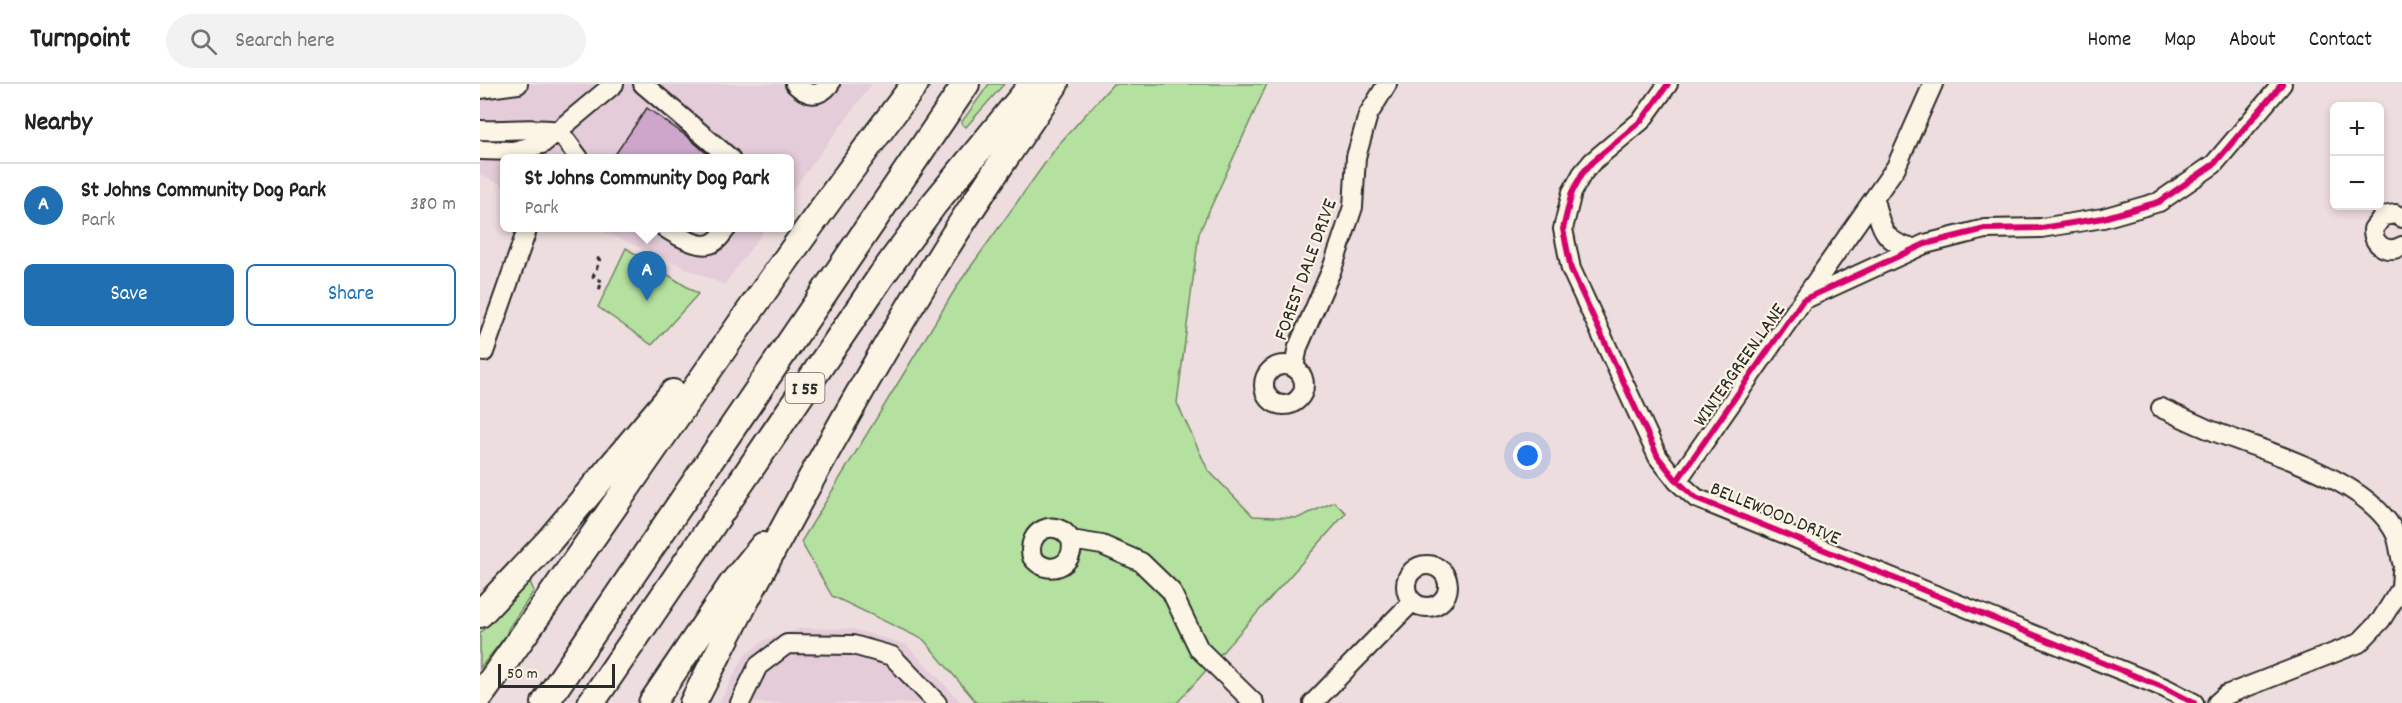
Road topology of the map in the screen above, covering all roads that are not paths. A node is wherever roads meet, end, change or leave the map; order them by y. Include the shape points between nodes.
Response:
1 (518, 84) edge
2 (614, 84) edge
3 (643, 84) edge
4 (795, 84) edge
5 (830, 84) edge
6 (915, 84) edge
7 (966, 84) edge
8 (1033, 84) edge
9 (1055, 84) edge
10 (1387, 84) edge
11 (1668, 84) edge
12 (1933, 84) edge
13 (2282, 84) edge
14 (480, 89) edge
15 (480, 130) edge
16 (558, 131) junction
17 (480, 150) edge
18 (575, 154) edge
19 (724, 154) edge
20 (1874, 199) junction
21 (2402, 218) edge
22 (526, 232) edge
23 (673, 232) edge
24 (724, 232) edge
25 (2402, 246) edge
26 (1914, 249) junction
27 (774, 273) junction
28 (1803, 300) junction
29 (484, 352) dead end
30 (1294, 368) dead end
31 (2161, 408) dead end
32 (1677, 481) junction
33 (796, 503) junction
34 (1071, 540) dead end
35 (2401, 552) edge
36 (2402, 583) edge
37 (1412, 602) dead end
38 (480, 614) edge
39 (480, 696) edge
40 (545, 703) edge
41 (591, 703) edge
42 (652, 703) edge
43 (693, 703) edge
44 (740, 703) edge
45 (937, 703) edge
46 (1254, 703) edge
47 (1313, 703) edge
48 (2194, 703) edge
49 (2217, 703) edge

1 - 14 street
2 - 16 street
3 - 19 street
4 - 5 street via 812,95
6 - 27 highway
7 - 40 highway, I 55
8 - 41 highway, I 55 via 954,178 882,274
9 - 33 highway via 943,253
10 - 30 street, FOREST DALE DRIVE via 1368,116 1356,157 1353,207
11 - 32 street, BELLEWOOD DRIVE via 1642,120 1582,174 1572,192 1563,229 1571,269 1658,457
12 - 20 street via 1896,167
13 - 26 street, WINTERGREEN LANE via 2214,164 2159,202 2103,218 2041,228 1985,229
15 - 16 street
16 - 17 street via 542,144 513,151
16 - 18 street
20 - 26 street via 1889,240
20 - 28 street
21 - 25 street via 2395,214 2383,216 2373,229 2375,241 2384,248
22 - 29 street
23 - 24 street via 708,245
26 - 28 street, WINTERGREEN LANE
27 - 38 highway via 548,542
27 - 39 highway
28 - 32 street, WINTERGREEN LANE
31 - 35 street via 2352,489 2378,511 2396,535
32 - 48 street, BELLEWOOD DRIVE via 1696,498
33 - 42 highway via 733,583
33 - 43 highway
34 - 46 street via 1102,545 1142,562 1171,591 1198,649
36 - 49 street via 2381,620 2359,643 2226,695
37 - 47 street
44 - 45 street via 758,666 787,644 853,645 892,656

